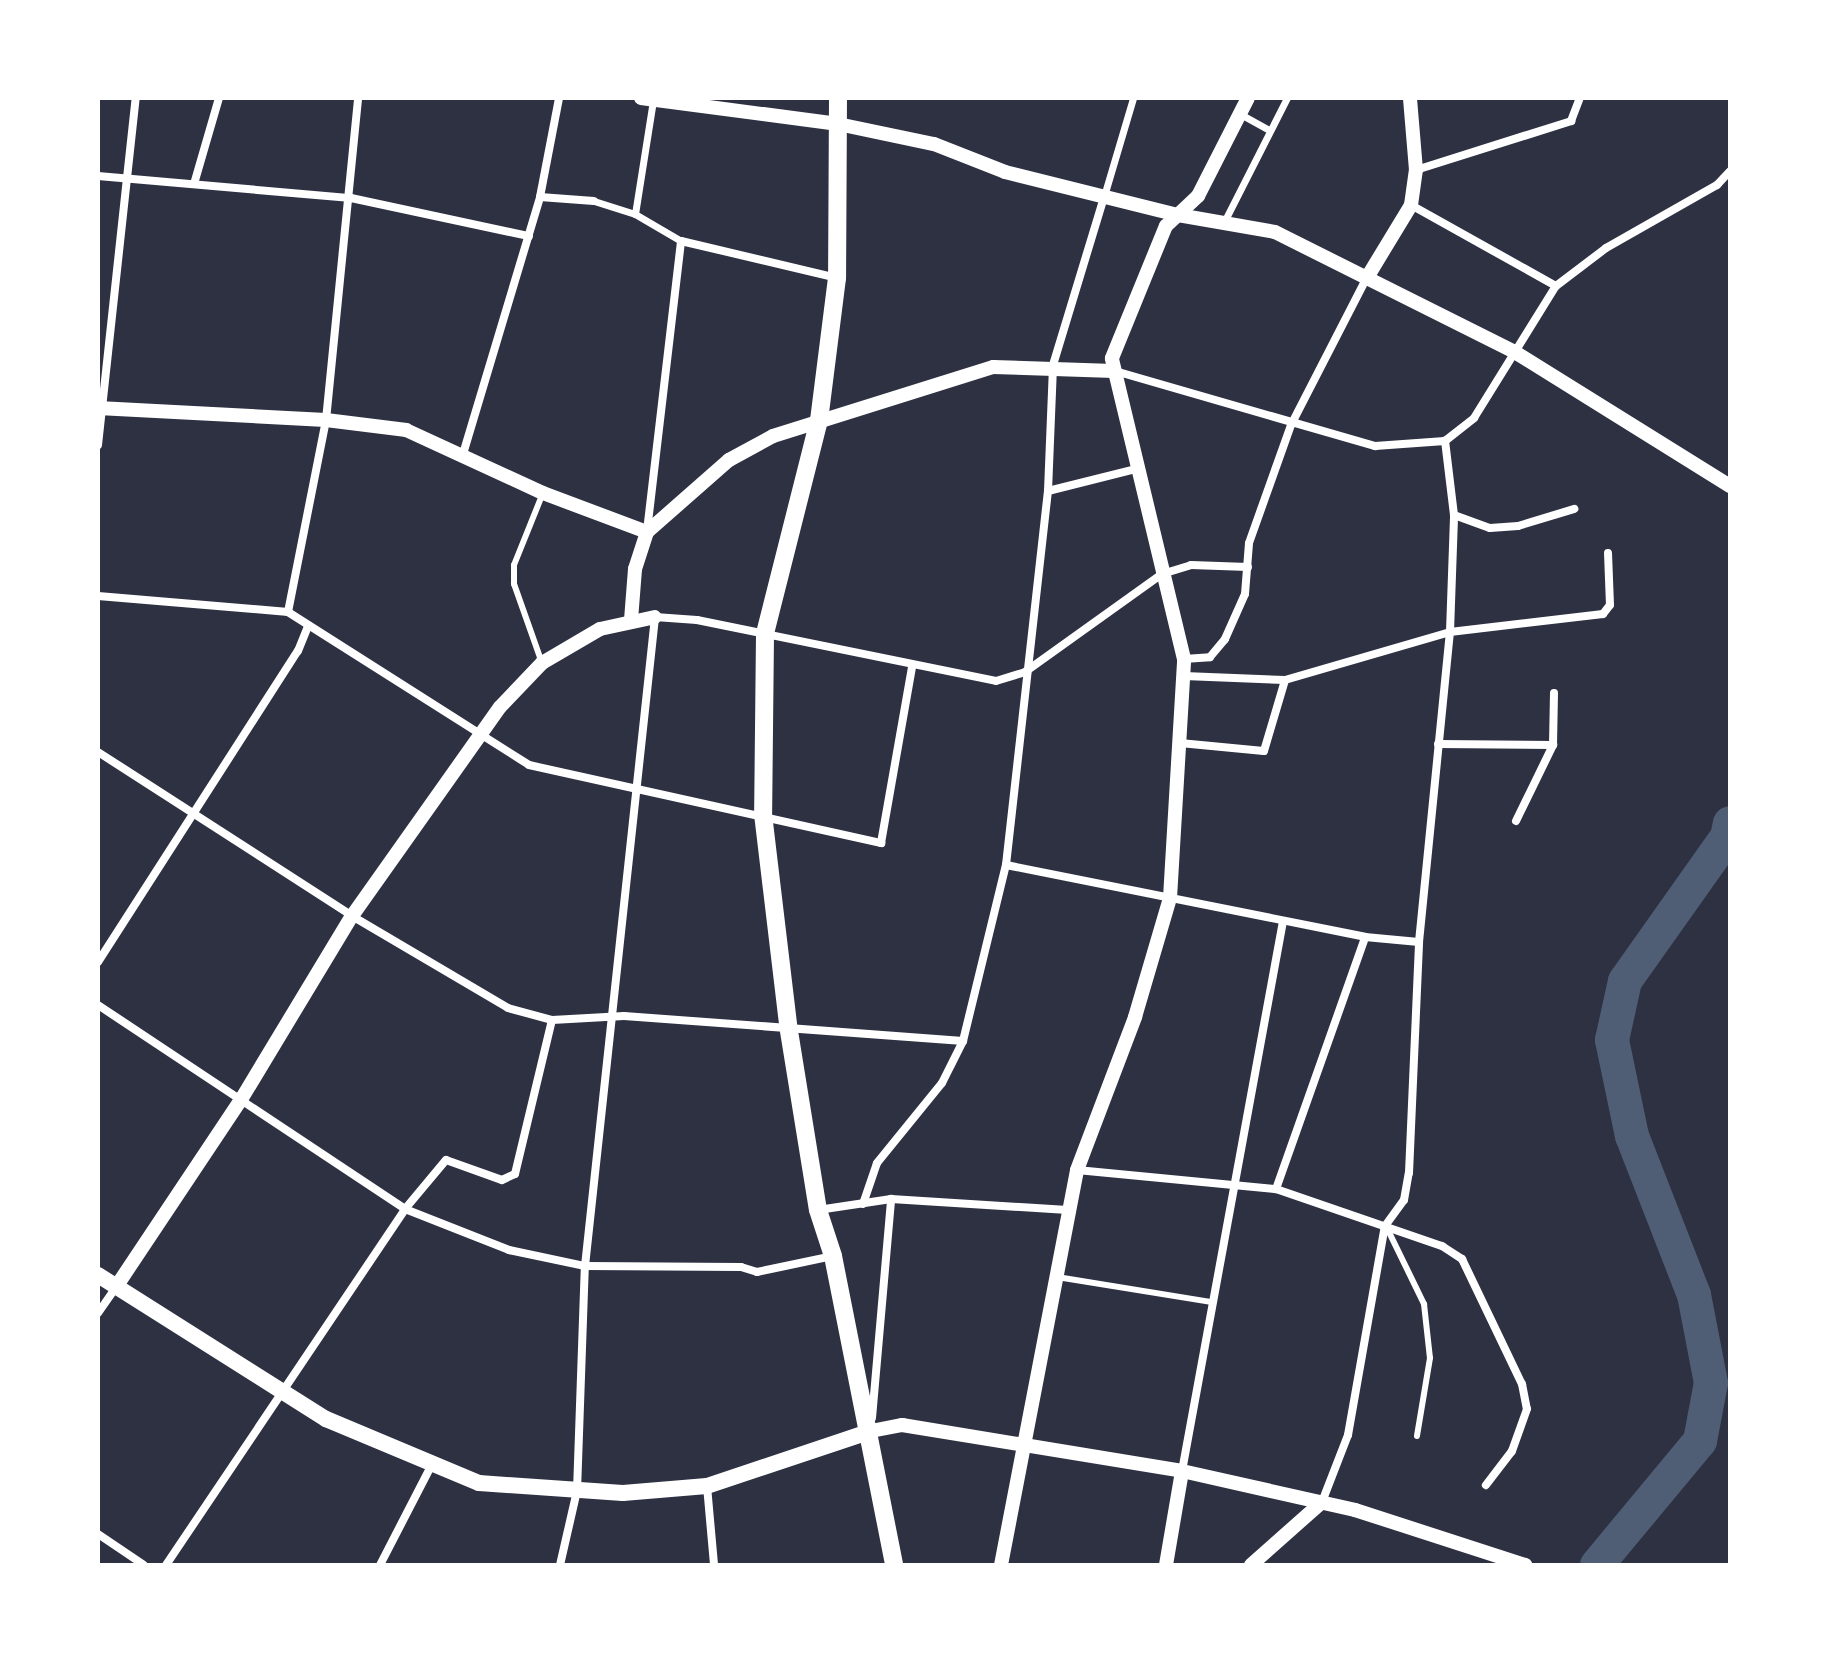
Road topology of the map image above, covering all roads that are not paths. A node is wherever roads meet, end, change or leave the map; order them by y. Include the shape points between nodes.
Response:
1 (136, 98) edge
2 (219, 98) edge
3 (358, 98) edge
4 (559, 98) edge
5 (838, 98) edge
6 (1133, 98) edge
7 (1248, 98) edge
8 (1287, 98) edge
9 (1410, 98) edge
10 (1580, 98) edge
11 (647, 99) edge
12 (1242, 115) junction
13 (838, 124) junction
14 (1269, 130) junction
15 (1416, 170) junction
16 (1730, 171) edge
17 (98, 176) edge
18 (126, 180) junction
19 (194, 184) junction
20 (540, 197) junction
21 (1104, 197) junction
22 (351, 198) junction
23 (594, 201) joint
24 (1411, 205) junction
25 (635, 214) junction
26 (1178, 215) junction
27 (1224, 222) junction
28 (529, 236) junction
29 (681, 241) junction
30 (1368, 276) junction
31 (837, 278) junction
32 (1556, 286) junction
33 (1513, 351) junction
34 (1053, 365) junction
35 (1114, 371) junction
36 (100, 408) edge
37 (326, 420) junction
38 (819, 420) junction
39 (1291, 425) junction
40 (1445, 441) junction
41 (98, 445) edge
42 (463, 454) junction
43 (1136, 469) junction
44 (1730, 486) edge
45 (1048, 491) junction
46 (543, 493) junction
47 (1574, 509) dead end
48 (1454, 515) junction
49 (647, 532) junction
50 (1608, 553) dead end
51 (1248, 567) junction
52 (1162, 574) junction
53 (98, 596) edge
54 (288, 612) junction
55 (655, 617) junction
56 (631, 620) junction
57 (308, 626) junction
58 (1450, 632) junction
59 (765, 634) junction
60 (1184, 659) junction
61 (542, 663) junction
62 (912, 667) junction
63 (1025, 672) junction
64 (1184, 676) junction
65 (1285, 680) junction
66 (1554, 693) dead end
67 (479, 733) junction
68 (1180, 743) junction
69 (1438, 744) junction
70 (1553, 745) junction
71 (98, 752) edge
72 (638, 792) junction
73 (190, 814) junction
74 (763, 814) junction
75 (1516, 821) dead end
76 (1006, 865) junction
77 (1170, 898) junction
78 (352, 916) junction
79 (1283, 921) junction
80 (1365, 937) junction
81 (1419, 942) junction
82 (98, 962) edge
83 (98, 1005) edge
84 (615, 1017) junction
85 (552, 1020) junction
86 (788, 1025) junction
87 (963, 1041) junction
88 (242, 1098) junction
89 (1077, 1170) junction
90 (1234, 1181) junction
91 (1276, 1189) junction
92 (891, 1199) junction
93 (863, 1204) junction
94 (405, 1209) junction
95 (818, 1210) junction
96 (1068, 1210) junction
97 (1385, 1226) junction
98 (833, 1256) junction
99 (585, 1266) junction
100 (98, 1275) edge
101 (1054, 1277) junction
102 (116, 1287) junction
103 (1212, 1302) junction
104 (98, 1313) edge
105 (283, 1394) junction
106 (871, 1431) junction
107 (1417, 1436) dead end
108 (1026, 1442) junction
109 (431, 1466) junction
110 (1182, 1471) junction
111 (1486, 1485) dead end
112 (707, 1486) junction
113 (577, 1491) junction
114 (1322, 1502) junction
115 (98, 1534) edge
116 (144, 1565) edge
117 (166, 1565) edge
118 (380, 1565) edge
119 (560, 1565) edge
120 (714, 1565) edge
121 (894, 1565) edge
122 (1001, 1565) edge
123 (1166, 1565) edge
124 (1251, 1565) edge
125 (1525, 1565) edge

1 - 18 street
2 - 19 street
3 - 22 street
4 - 20 street
5 - 13 main road
6 - 21 street
7 - 12 street
8 - 14 street
9 - 15 street
10 - 15 street via 1571,121
11 - 13 street
11 - 25 street
12 - 14 street
12 - 26 street via 1198,196
13 - 21 street via 934,144 1005,172
13 - 31 main road
14 - 27 street
15 - 24 street
16 - 32 street via 1717,185 1606,248
17 - 18 street
18 - 19 street
18 - 36 street
19 - 22 street
20 - 23 street
20 - 28 street
21 - 26 street
21 - 34 street
22 - 28 street
22 - 37 street
23 - 25 street
24 - 30 street
24 - 32 street
25 - 29 street
26 - 27 street
26 - 35 street via 1166,226 1134,300 1112,358
27 - 30 street via 1275,232
28 - 42 street
29 - 31 street
29 - 49 street
30 - 33 street
30 - 39 street
31 - 38 main road
32 - 33 street
33 - 40 street via 1474,418
33 - 44 street
34 - 35 street
34 - 38 street via 993,367
34 - 45 street
35 - 39 street
35 - 43 street
36 - 37 street
36 - 41 street
37 - 42 street via 406,430
37 - 54 street
38 - 49 street via 773,436 729,460
38 - 59 main road
39 - 40 street via 1375,446
39 - 51 street via 1249,543
40 - 48 street
42 - 46 street
43 - 45 street
43 - 52 street
45 - 63 street
46 - 49 street
46 - 61 lane via 514,565 514,584
47 - 48 street via 1518,526 1490,528
48 - 58 street
49 - 56 street via 635,569
50 - 58 street via 1610,605 1594,617
51 - 52 street via 1191,565
51 - 60 street via 1245,594 1225,639 1210,657
52 - 60 street
52 - 63 street
53 - 54 street
54 - 57 street
55 - 56 street
55 - 59 street
55 - 72 street
56 - 61 street via 600,629
57 - 67 street
57 - 73 street via 298,651
58 - 65 street
58 - 69 street
59 - 62 street
59 - 74 main road
60 - 64 street
61 - 67 street
62 - 63 street via 996,681
62 - 74 street via 881,843
63 - 76 street
64 - 65 street
64 - 68 street
65 - 68 street via 1264,751
66 - 70 street
67 - 72 street via 529,765
67 - 78 street
68 - 77 street
69 - 70 street
69 - 81 street
70 - 75 street
71 - 73 street
72 - 74 street
72 - 84 street
73 - 78 street
73 - 82 street
74 - 86 main road
76 - 77 street
76 - 87 street
77 - 79 street
77 - 89 street via 1135,1017
78 - 85 street via 508,1008
78 - 88 street
79 - 80 street
79 - 90 street
80 - 81 street
80 - 91 street
81 - 97 street via 1409,1173 1404,1200
83 - 88 street
84 - 85 street
84 - 86 street
84 - 99 street
85 - 94 street via 515,1174 502,1180 446,1160
86 - 87 street
86 - 95 main road
87 - 93 street via 942,1083 877,1163
88 - 94 street
88 - 102 street
89 - 90 street
89 - 96 street
90 - 91 street
90 - 103 street
91 - 97 street
92 - 93 street
92 - 96 street
92 - 106 street
93 - 95 street
94 - 99 street via 509,1250
94 - 105 street
95 - 98 main road
96 - 101 street
97 - 107 lane via 1424,1304 1430,1358
97 - 111 street via 1462,1259 1522,1384 1527,1409 1523,1427
97 - 114 street via 1348,1435
98 - 99 street via 757,1272 741,1267
98 - 106 main road
99 - 113 street
100 - 102 main road
101 - 103 lane
101 - 108 street
102 - 104 street
102 - 105 main road
103 - 110 street
105 - 109 main road
105 - 117 street
106 - 108 street via 902,1425
106 - 112 main road
106 - 121 main road via 876,1485
108 - 110 street
108 - 122 street
109 - 113 main road via 479,1483
109 - 118 street
110 - 114 street
110 - 123 street
112 - 113 main road
112 - 120 street
113 - 119 street
114 - 124 street
114 - 125 street via 1422,1528
115 - 116 street

